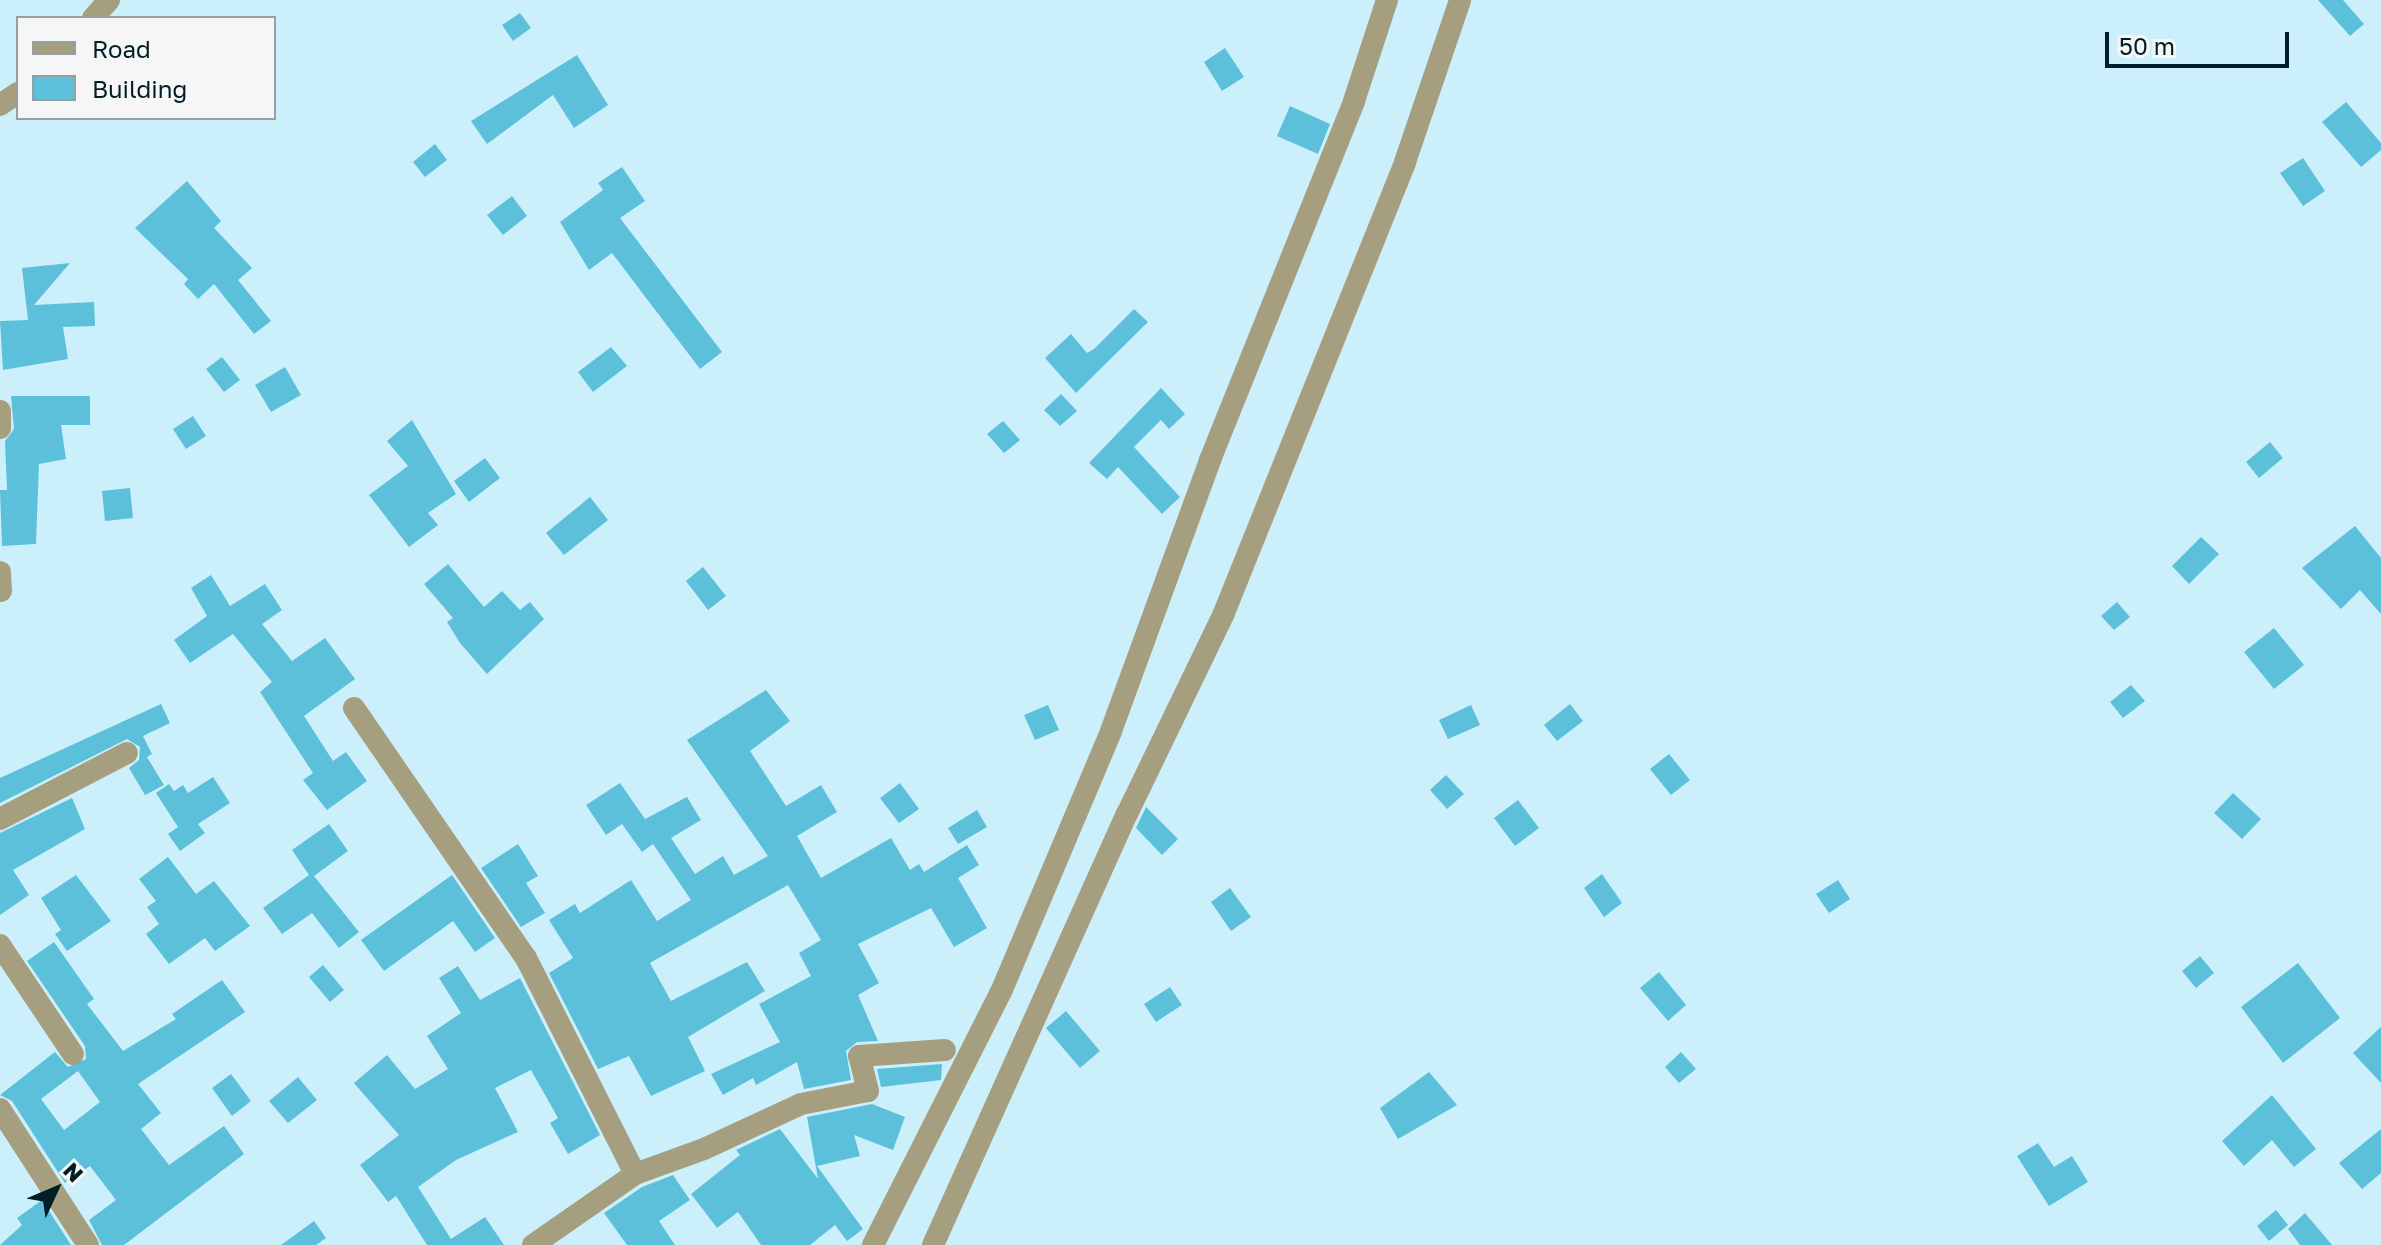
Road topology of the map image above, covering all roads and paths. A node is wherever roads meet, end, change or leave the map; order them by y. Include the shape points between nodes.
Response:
1 (109, 0) edge
2 (1387, 0) edge
3 (1460, 0) edge
4 (95, 16) edge
5 (0, 411) edge
6 (0, 428) edge
7 (0, 572) edge
8 (1, 591) edge
9 (354, 708) dead end
10 (127, 753) dead end
11 (0, 819) edge
12 (0, 945) edge
13 (945, 1050) dead end
14 (73, 1054) dead end
15 (0, 1109) edge
16 (635, 1174) junction
17 (88, 1245) edge
18 (533, 1245) edge
19 (873, 1245) edge
20 (933, 1245) edge

1 - 4 street
2 - 19 street via 1354,101 1210,460 1111,731 1001,992
3 - 20 street via 1405,162 1224,613 1127,814
5 - 6 street
7 - 8 street
9 - 16 street via 526,958
10 - 11 street
12 - 14 street
13 - 16 street via 859,1056 868,1091 801,1104
15 - 17 street
16 - 18 street

